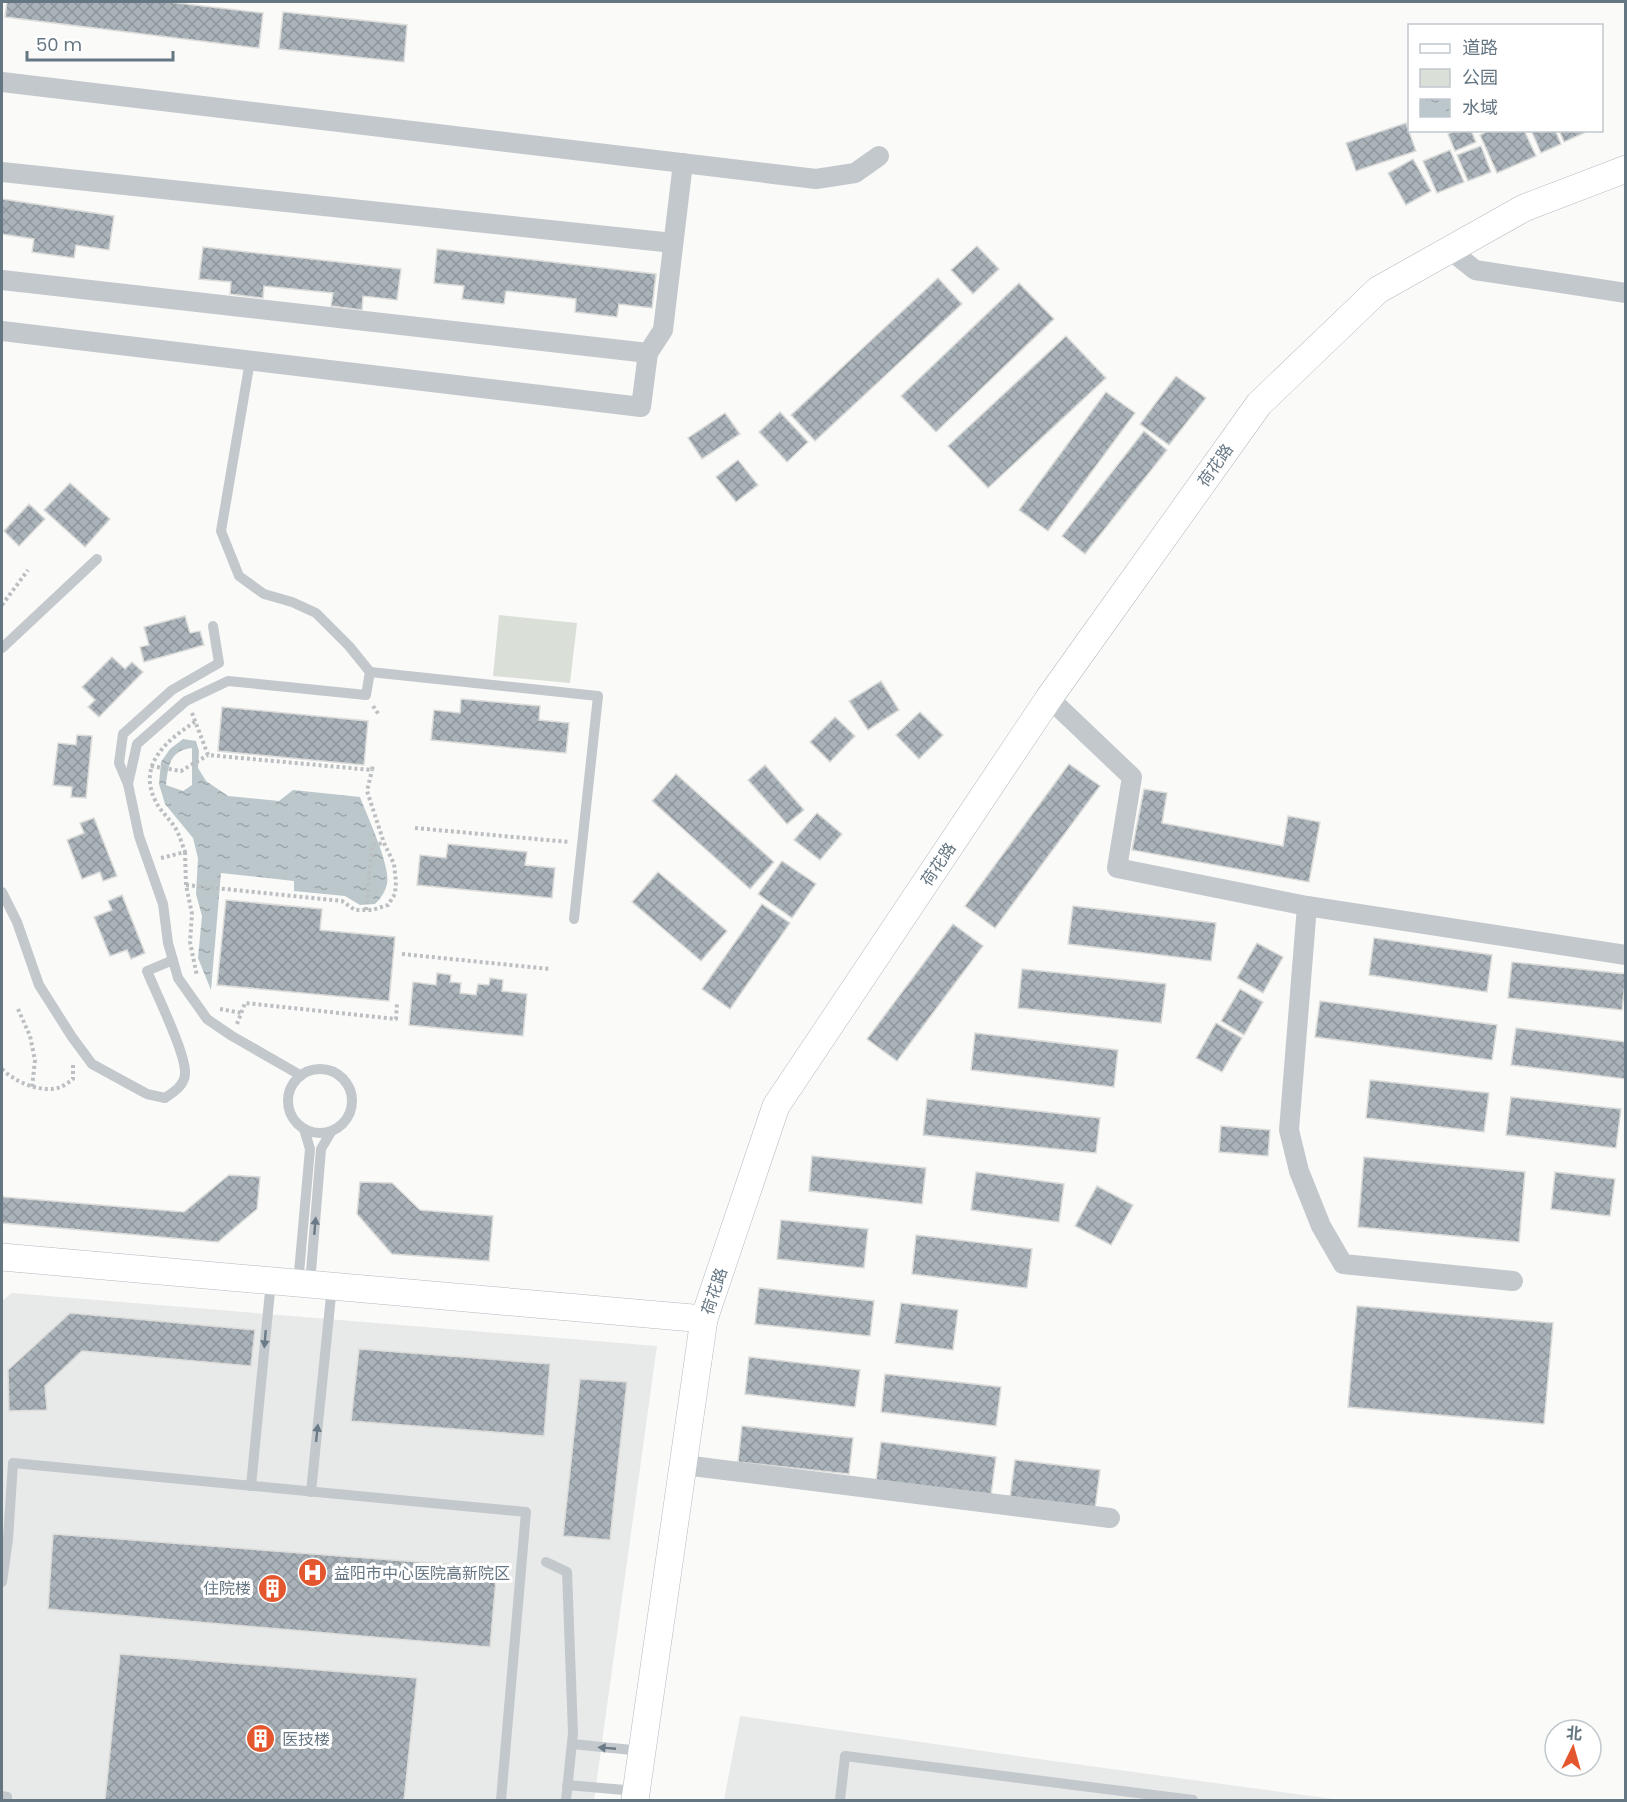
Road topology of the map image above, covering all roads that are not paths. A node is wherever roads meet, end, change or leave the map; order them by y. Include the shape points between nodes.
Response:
1 (2, 81) edge
2 (879, 156) dead end
3 (683, 163) junction
4 (1626, 169) edge
5 (2, 172) edge
6 (674, 243) junction
7 (1450, 250) junction
8 (2, 280) edge
9 (1626, 293) edge
10 (2, 331) edge
11 (648, 353) junction
12 (250, 361) junction
13 (97, 559) dead end
14 (213, 626) dead end
15 (2, 648) edge
16 (370, 672) junction
17 (1049, 698) junction
18 (128, 784) junction
19 (2, 892) edge
20 (1307, 906) junction
21 (573, 919) dead end
22 (1626, 955) edge
23 (173, 960) junction
24 (300, 1075) junction
25 (304, 1130) junction
26 (331, 1132) junction
27 (2, 1257) edge
28 (271, 1281) junction
29 (1513, 1281) dead end
30 (313, 1285) junction
31 (704, 1319) junction
32 (684, 1465) junction
33 (251, 1486) junction
34 (311, 1492) junction
35 (1110, 1518) dead end
36 (546, 1562) dead end
37 (2, 1582) edge
38 (572, 1744) junction
39 (643, 1751) junction
40 (567, 1785) junction
41 (636, 1796) edge
42 (2, 1797) edge
43 (7, 1800) edge
44 (501, 1800) edge
45 (566, 1800) edge
46 (840, 1800) edge
47 (1193, 1800) edge

1 - 3 street
2 - 3 street via 855,173 816,179
3 - 6 street
4 - 7 street, 荷花路 via 1524,208
5 - 6 street
6 - 11 street via 663,330
7 - 9 street via 1475,270
7 - 17 street, 荷花路 via 1378,290 1259,404
8 - 11 street
10 - 12 street
11 - 12 street via 641,407
12 - 16 lane via 221,531 239,576 264,594 316,613
13 - 15 lane
14 - 18 lane via 219,663 172,690 123,734 119,763
16 - 18 lane via 366,695 228,681 186,701 137,744
16 - 21 lane via 598,696
17 - 20 street via 1132,777 1117,868
17 - 31 street, 荷花路 via 776,1106
18 - 23 lane via 139,836 163,904
19 - 23 lane via 39,985 92,1064 147,1094 165,1098 177,1090 186,1075 181,1052 147,971
20 - 22 street
20 - 29 street via 1289,1130 1299,1171 1321,1226 1343,1264
23 - 24 lane via 178,978 207,1018
24 - 25 lane via 293,1081 287,1099 291,1116
24 - 26 lane via 317,1068 327,1069 343,1078 348,1086 350,1113
25 - 26 lane
25 - 30 lane via 310,1149
30 -> 26 lane via 321,1149
27 - 28 street
28 - 30 street
28 -> 33 lane
30 - 31 street
34 -> 30 lane
31 - 32 street, 荷花路
32 - 35 street
32 - 39 street, 荷花路
33 - 34 lane
33 - 37 lane via 13,1463
34 - 44 lane via 526,1512
36 - 38 lane via 567,1572
39 -> 38 lane
38 - 40 lane
39 - 41 street, 荷花路
40 - 41 lane
40 - 45 lane
42 - 43 lane
46 - 47 lane via 845,1756

